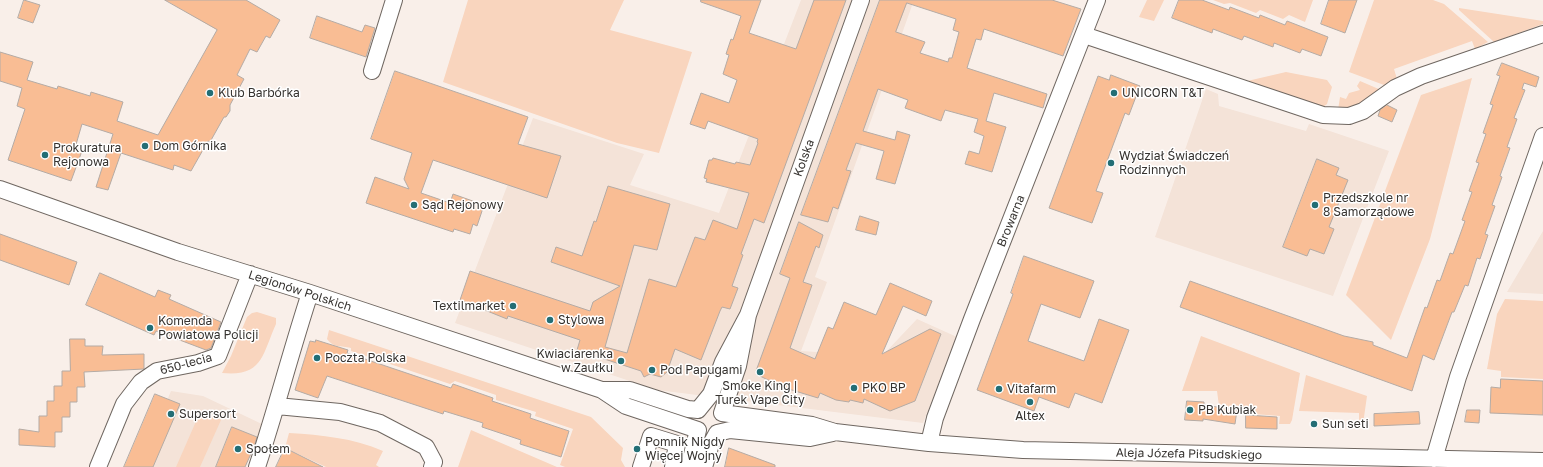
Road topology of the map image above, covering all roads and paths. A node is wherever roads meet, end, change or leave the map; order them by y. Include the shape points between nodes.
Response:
1 (394, 0) edge
2 (861, 0) edge
3 (1097, 0) edge
4 (1543, 34) edge
5 (1084, 35) junction
6 (372, 71) dead end
7 (1543, 136) edge
8 (0, 189) edge
9 (250, 274) junction
10 (310, 293) junction
11 (748, 316) junction
12 (602, 390) junction
13 (277, 406) junction
14 (698, 410) junction
15 (722, 413) junction
16 (698, 430) junction
17 (835, 432) junction
18 (717, 433) junction
19 (929, 443) junction
20 (1107, 459) edge
21 (1434, 459) junction
22 (1543, 461) edge
23 (98, 467) edge
24 (257, 467) edge
25 (432, 467) edge
26 (641, 467) edge
27 (673, 467) edge
28 (689, 467) edge
29 (704, 467) edge

1 - 6 street
2 - 11 street, Kolska
3 - 5 street, Browarna
4 - 5 street via 1421,76 1395,88 1363,111 1349,116 1323,115
5 - 19 street, Browarna via 972,319 935,418
7 - 21 street via 1458,376
8 - 9 street, Legionów Polskich via 178,252
9 - 10 street, Legionów Polskich
9 - 23 street, 650-lecia via 218,356 157,372 141,382 124,404
10 - 12 street, Legionów Polskich
10 - 13 street
11 - 14 street, Kolska via 723,362 711,394
11 - 15 street, Kolska via 738,366
12 - 14 street, Legionów Polskich via 630,390
12 - 16 street, Legionów Polskich via 626,406
13 - 24 street
13 - 25 street via 340,412 380,423 426,447 434,462
14 - 15 street via 710,406
14 - 16 street via 694,422
15 - 17 street, Aleja Józefa Piłsudskiego via 812,424
15 - 18 street via 724,423
16 - 18 street via 705,435
16 - 28 street
17 - 18 street, Aleja Józefa Piłsudskiego via 810,438 730,430
17 - 19 street, Aleja Józefa Piłsudskiego
18 - 29 street
19 - 20 street, Aleja Józefa Piłsudskiego
20 - 21 street, Aleja Józefa Piłsudskiego
21 - 22 street, Aleja Józefa Piłsudskiego
26 - 27 street via 651,436 677,444

